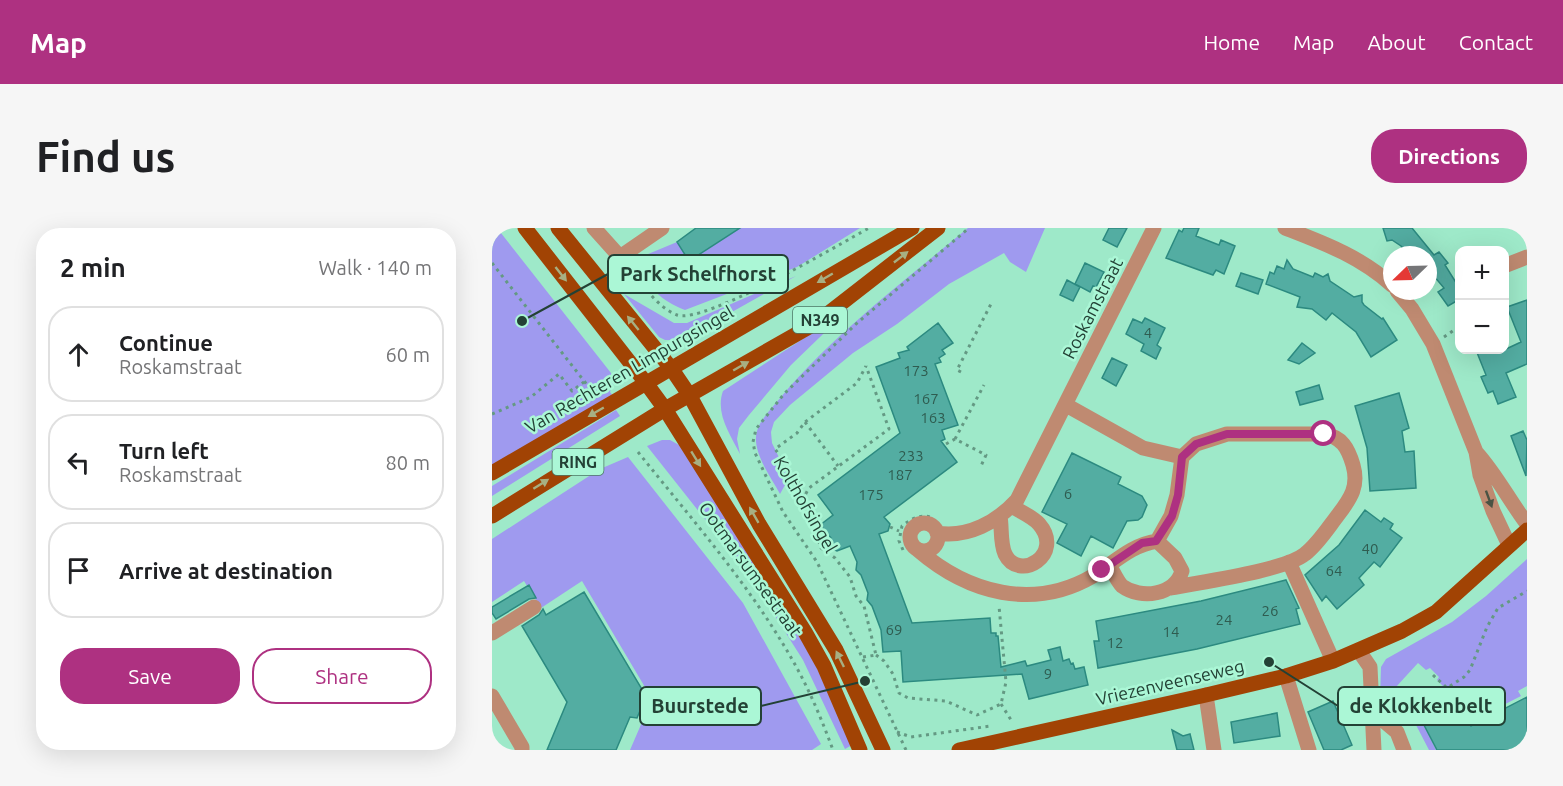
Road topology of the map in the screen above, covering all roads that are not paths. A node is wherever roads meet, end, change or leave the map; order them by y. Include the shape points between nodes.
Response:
1 (525, 228) edge
2 (558, 228) edge
3 (594, 228) edge
4 (662, 228) edge
5 (912, 228) edge
6 (938, 228) edge
7 (1154, 228) edge
8 (1286, 228) edge
9 (1527, 257) edge
10 (1509, 264) edge
11 (1383, 277) edge
12 (1405, 300) edge
13 (671, 368) junction
14 (646, 382) junction
15 (690, 396) junction
16 (1066, 405) junction
17 (665, 409) junction
18 (1476, 452) junction
19 (1182, 457) junction
20 (492, 474) edge
21 (492, 516) edge
22 (1527, 524) edge
23 (1527, 530) edge
24 (937, 532) junction
25 (1156, 541) junction
26 (1509, 544) junction
27 (918, 550) junction
28 (1289, 562) junction
29 (1109, 566) junction
30 (1171, 588) junction
31 (534, 607) dead end
32 (492, 633) edge
33 (1359, 651) junction
34 (1333, 661) junction
35 (1286, 676) junction
36 (1206, 695) junction
37 (492, 696) edge
38 (1372, 711) junction
39 (522, 750) edge
40 (860, 750) edge
41 (883, 750) edge
42 (959, 750) edge
43 (1214, 750) edge
44 (1309, 750) edge
45 (1374, 750) edge
46 (1404, 750) edge

1 -> 14 main road
13 -> 2 main road
3 - 4 street via 620,257
5 -> 13 main road, Van Rechteren Limpurgsingel / N349
15 -> 6 main road, N349 via 816,323
7 - 16 street, Roskamstraat
8 - 11 street via 1355,257
9 - 10 street
12 - 18 street via 1433,344
13 - 14 main road, Van Rechteren Limpurgsingel / RING
13 - 15 main road
14 - 17 main road
14 -> 20 main road, Van Rechteren Limpurgsingel / RING
15 - 17 main road, N349
41 -> 15 main road via 836,651 759,524
16 - 19 street via 1143,448
16 - 24 street, Roskamstraat via 1020,495 1006,511 970,531
21 -> 17 main road, RING
17 -> 40 main road via 805,632
18 - 22 street
18 -> 26 street via 1480,475
19 - 25 street via 1172,516
19 - 28 street via 1196,444 1227,434 1324,434 1335,436 1344,444 1355,474 1356,485 1350,499 1305,555
23 - 26 main road, Vriezenveenseweg
24 - 27 street via 932,549
24 - 27 street via 928,523 915,526 910,539
25 - 29 street via 1142,543
25 - 30 street via 1182,571
26 - 33 main road, Vriezenveenseweg via 1436,612
27 - 29 street via 940,568 976,585 1019,596 1072,588
28 - 30 street
28 - 34 street
29 - 30 street via 1121,585 1141,594
31 - 32 street
33 - 34 main road, Vriezenveenseweg
33 - 38 street via 1370,667
34 - 35 main road, Vriezenveenseweg
35 - 36 main road, Vriezenveenseweg
35 - 44 street
36 - 42 main road, Vriezenveenseweg
36 - 43 street
37 - 39 street
38 - 45 street
38 - 46 street via 1397,732

